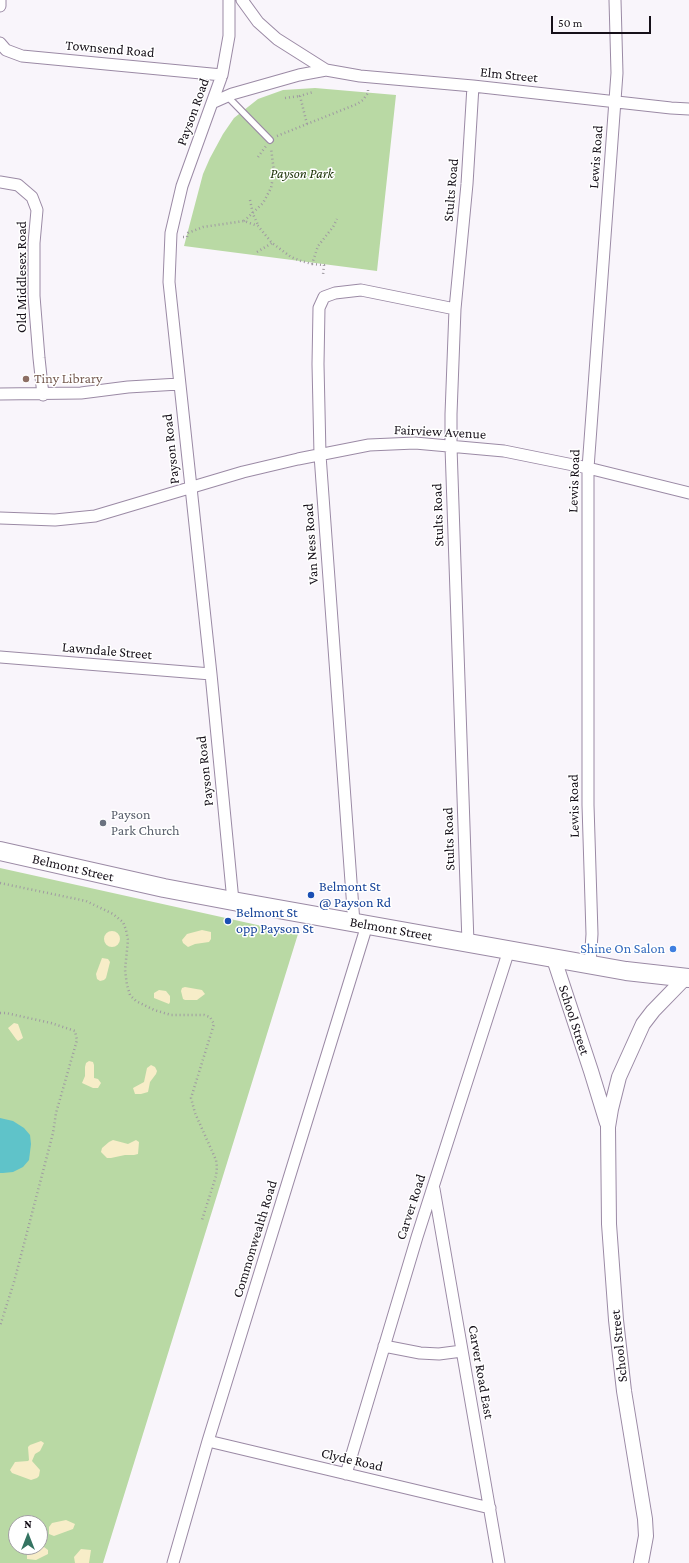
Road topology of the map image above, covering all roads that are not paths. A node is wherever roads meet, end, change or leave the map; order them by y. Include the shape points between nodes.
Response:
1 (0, 0) edge
2 (229, 0) edge
3 (242, 0) edge
4 (615, 0) edge
5 (0, 6) edge
6 (0, 42) edge
7 (326, 70) junction
8 (222, 75) junction
9 (473, 86) junction
10 (226, 96) junction
11 (214, 102) junction
12 (615, 102) junction
13 (689, 109) edge
14 (270, 140) road end
15 (0, 182) edge
16 (455, 309) junction
17 (179, 384) junction
18 (0, 394) edge
19 (43, 394) junction
20 (451, 447) junction
21 (320, 455) junction
22 (588, 468) junction
23 (190, 487) junction
24 (689, 493) edge
25 (0, 518) edge
26 (0, 657) edge
27 (211, 674) junction
28 (0, 851) edge
29 (233, 901) junction
30 (360, 924) junction
31 (468, 943) junction
32 (508, 950) junction
33 (554, 958) junction
34 (590, 964) junction
35 (687, 978) edge
36 (608, 1127) junction
37 (433, 1187) junction
38 (384, 1346) junction
39 (462, 1352) junction
40 (208, 1441) junction
41 (346, 1474) junction
42 (490, 1508) junction
43 (173, 1563) edge
44 (499, 1563) edge
45 (641, 1563) edge

1 - 5 street
2 - 8 street, Payson Road via 228,36
3 - 7 street, Elm Street via 258,22 277,39
4 - 12 street, Lewis Road
6 - 8 street, Townsend Road via 6,50 22,56
7 - 9 street, Elm Street via 369,77
7 - 10 street, Elm Street
8 - 11 street, Payson Road
9 - 12 street, Elm Street
9 - 16 street, Stults Road
10 - 11 street, Elm Street
10 - 14 lane
11 - 17 street, Payson Road via 182,186 172,233 169,282
12 - 13 street, Elm Street
12 - 22 street, Lewis Road
15 - 19 street, Old Middlesex Road via 18,185 32,197 37,210 34,296
16 - 20 street, Stults Road
16 - 21 street, Van Ness Road via 361,290 335,293 324,298 319,308
17 - 19 street
17 - 23 street, Payson Road
18 - 19 street
20 - 21 street, Fairview Avenue via 415,443 369,446
20 - 22 street, Fairview Avenue via 504,451
20 - 31 street, Stults Road
21 - 23 street, Fairview Avenue
21 - 30 street, Van Ness Road
22 - 24 street, Fairview Avenue
22 - 34 street, Lewis Road via 588,804 592,934
23 - 25 street, Fairview Avenue via 95,516 55,520
23 - 27 street, Payson Road
26 - 27 street, Lawndale Street
27 - 29 street, Payson Road
28 - 29 main road, Belmont Street
29 - 30 main road, Belmont Street
30 - 31 main road, Belmont Street
30 - 40 street, Commonwealth Road
31 - 32 main road, Belmont Street
32 - 33 main road, Belmont Street
32 - 37 street, Carver Road
33 - 34 main road, Belmont Street
33 - 36 street, School Street
34 - 35 main road, Belmont Street
35 - 36 street, School Street via 643,1024 619,1077
36 - 45 street, School Street via 609,1224 616,1320 624,1391 645,1520 646,1536
37 - 38 street, Carver Road
37 - 39 street, Carver Road East
38 - 39 street via 420,1354
38 - 41 street, Carver Road
39 - 42 street, Carver Road East
40 - 41 street, Clyde Road
40 - 43 street, Commonwealth Road
41 - 42 street, Clyde Road
42 - 44 street, Carver Road East

